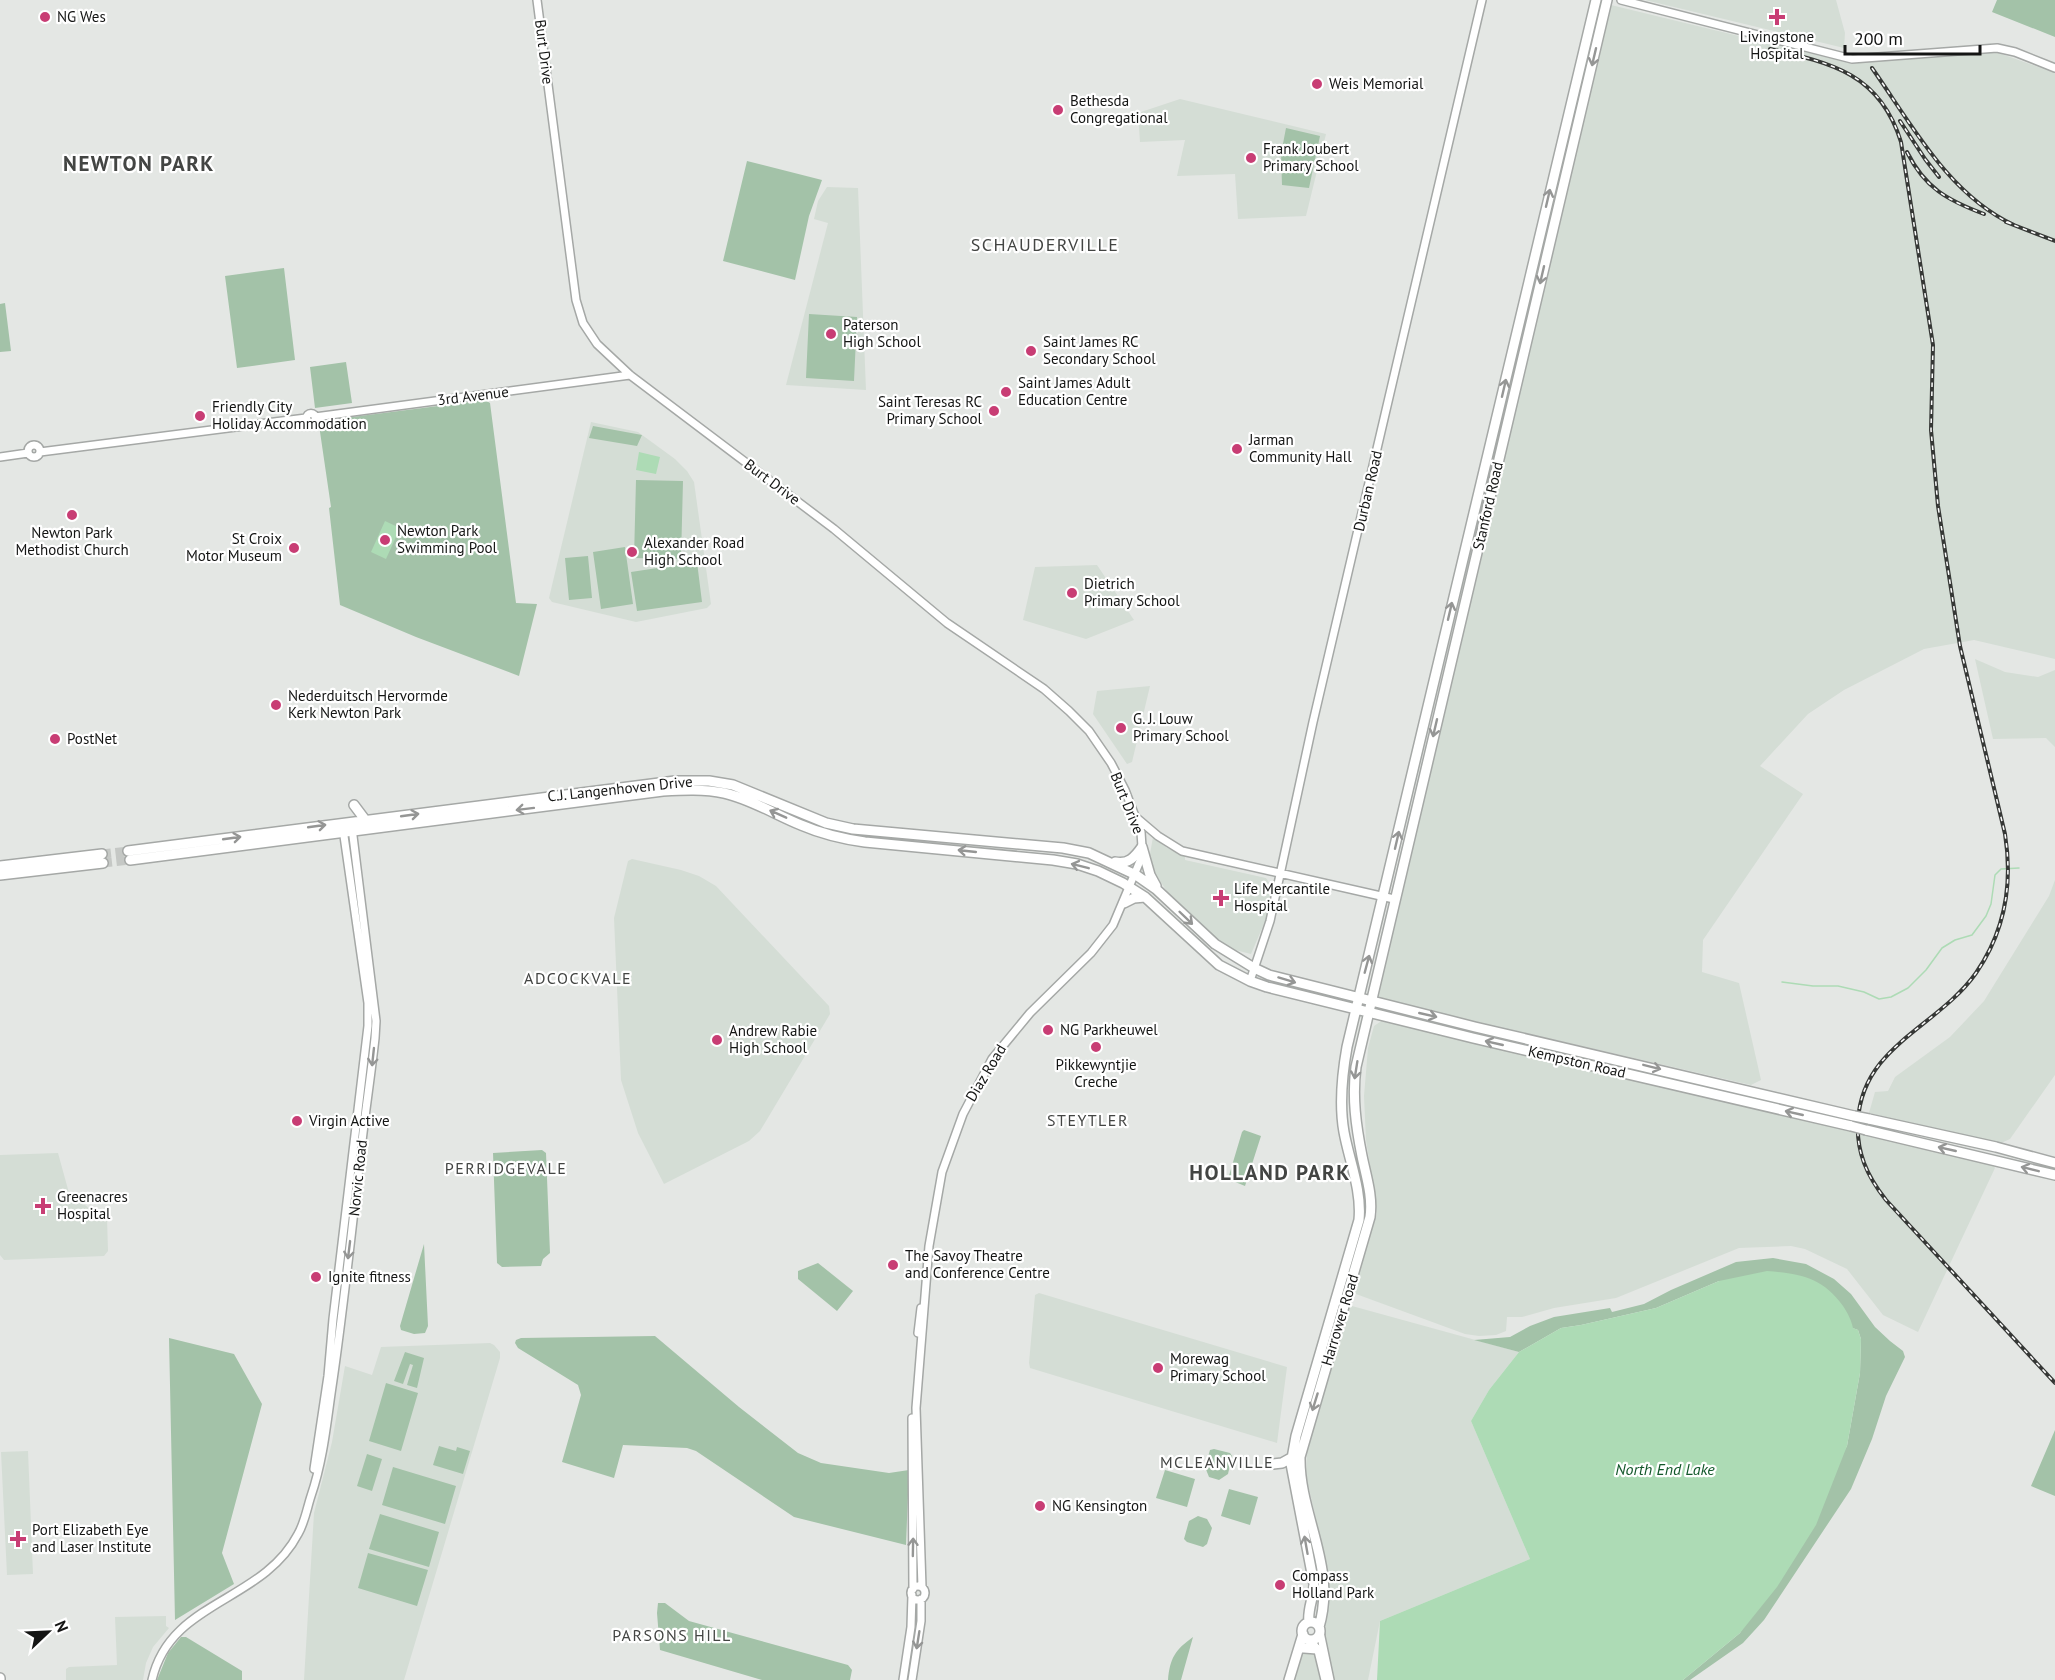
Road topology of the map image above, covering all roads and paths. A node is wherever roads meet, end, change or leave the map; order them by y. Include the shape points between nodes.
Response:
1 (537, 0) edge
2 (1482, 0) edge
3 (1596, 0) edge
4 (1607, 0) edge
5 (1621, 0) edge
6 (2055, 68) edge
7 (630, 375) junction
8 (0, 457) edge
9 (354, 805) dead end
10 (1136, 817) junction
11 (366, 821) junction
12 (348, 828) junction
13 (1142, 847) junction
14 (129, 856) tunnel mouth
15 (1095, 856) junction
16 (0, 866) edge
17 (1279, 873) junction
18 (1136, 874) junction
19 (0, 875) edge
20 (1130, 887) junction
21 (1145, 897) junction
22 (1383, 897) junction
23 (1165, 898) junction
24 (1394, 899) junction
25 (1124, 903) junction
26 (1254, 968) junction
27 (1250, 981) junction
28 (1358, 998) junction
29 (1371, 1001) junction
30 (1343, 1006) junction
31 (1355, 1010) junction
32 (1368, 1012) junction
33 (1347, 1047) junction
34 (2055, 1162) edge
35 (2055, 1175) edge
36 (923, 1300) junction
37 (1322, 1364) junction
38 (1291, 1458) junction
39 (1273, 1464) dead end
40 (925, 1588) junction
41 (913, 1592) junction
42 (921, 1599) junction
43 (1309, 1622) junction
44 (1319, 1629) junction
45 (1306, 1640) junction
46 (1317, 1649) joint
47 (152, 1680) edge
48 (903, 1680) edge
49 (912, 1680) edge
50 (1291, 1680) edge
51 (1325, 1680) edge
52 (1330, 1680) edge

1 - 7 street, Burt Drive via 578,308 597,344
2 - 17 street, Durban Road
22 -> 3 main road, Stanford Road
4 -> 24 main road, Stanford Road
5 - 6 street via 1852,59 1997,48
7 - 8 street, 3rd Avenue via 315,417 311,422 306,418 40,452 35,457 28,453
7 - 10 street, Burt Drive via 834,530 946,623 1058,700 1099,744
9 - 11 main road
10 - 13 street, Burt Drive
10 - 17 street via 1182,851
11 - 12 main road, C.J. Langenhoven Drive
11 -> 15 main road, C.J. Langenhoven Drive via 690,780 738,787 837,826 1072,849
12 - 14 main road, C.J. Langenhoven Drive
20 -> 12 main road, C.J. Langenhoven Drive via 1077,864 834,837 741,798 709,791 663,791
12 - 47 street, Norvic Road via 376,1021 321,1462 299,1532 280,1561 176,1632 163,1649
13 - 15 main road via 1124,863
13 - 18 street, Burt Drive
13 - 23 main road via 1150,875
15 - 18 main road, C.J. Langenhoven Drive
16 - 19 main road via 103,859
17 - 22 street
17 - 26 street, Durban Road via 1270,921
18 - 20 street, Burt Drive
18 - 23 main road, Kempston Road
20 - 21 main road, Kempston Road
20 - 25 street, Diaz Road
21 - 25 main road
21 - 27 main road, Kempston Road via 1206,954
22 - 24 street
28 -> 22 main road, Stanford Road
23 -> 26 main road, Kempston Road via 1204,936
24 - 29 main road, Stanford Road
25 - 36 street, Diaz Road via 1103,940 1003,1045 968,1102 938,1192
26 - 27 street, Durban Road
26 -> 28 main road, Kempston Road
27 - 30 main road, Kempston Road
28 - 29 main road, Kempston Road
28 - 31 main road, Stanford Road
29 - 32 main road, Stanford Road
29 -> 34 main road, Kempston Road, bridge
30 - 31 main road, Kempston Road
30 - 33 main road via 1350,1016
31 - 32 main road, Kempston Road
31 - 33 main road, Harrower Road
35 -> 32 main road, Kempston Road, bridge
32 -> 37 main road, Harrower Road via 1356,1066 1354,1104 1370,1217
33 - 37 main road, Harrower Road via 1341,1106 1359,1198 1359,1220
36 - 40 street, Diaz Road via 916,1408 921,1577
41 -> 36 street, Diaz Road via 912,1414
37 - 38 main road, Harrower Road
37 -> 44 main road, Harrower Road via 1300,1457 1324,1580
38 - 39 main road
43 -> 38 main road, Harrower Road via 1314,1584
40 - 41 street via 916,1586
40 - 42 street
41 - 42 street
41 - 48 street, Diaz Road
42 -> 49 street
43 - 44 main road
43 - 45 main road via 1303,1628
44 - 45 main road via 1318,1636
44 - 52 street
45 - 46 main road
45 - 50 main road
45 - 50 main road
46 - 51 street

